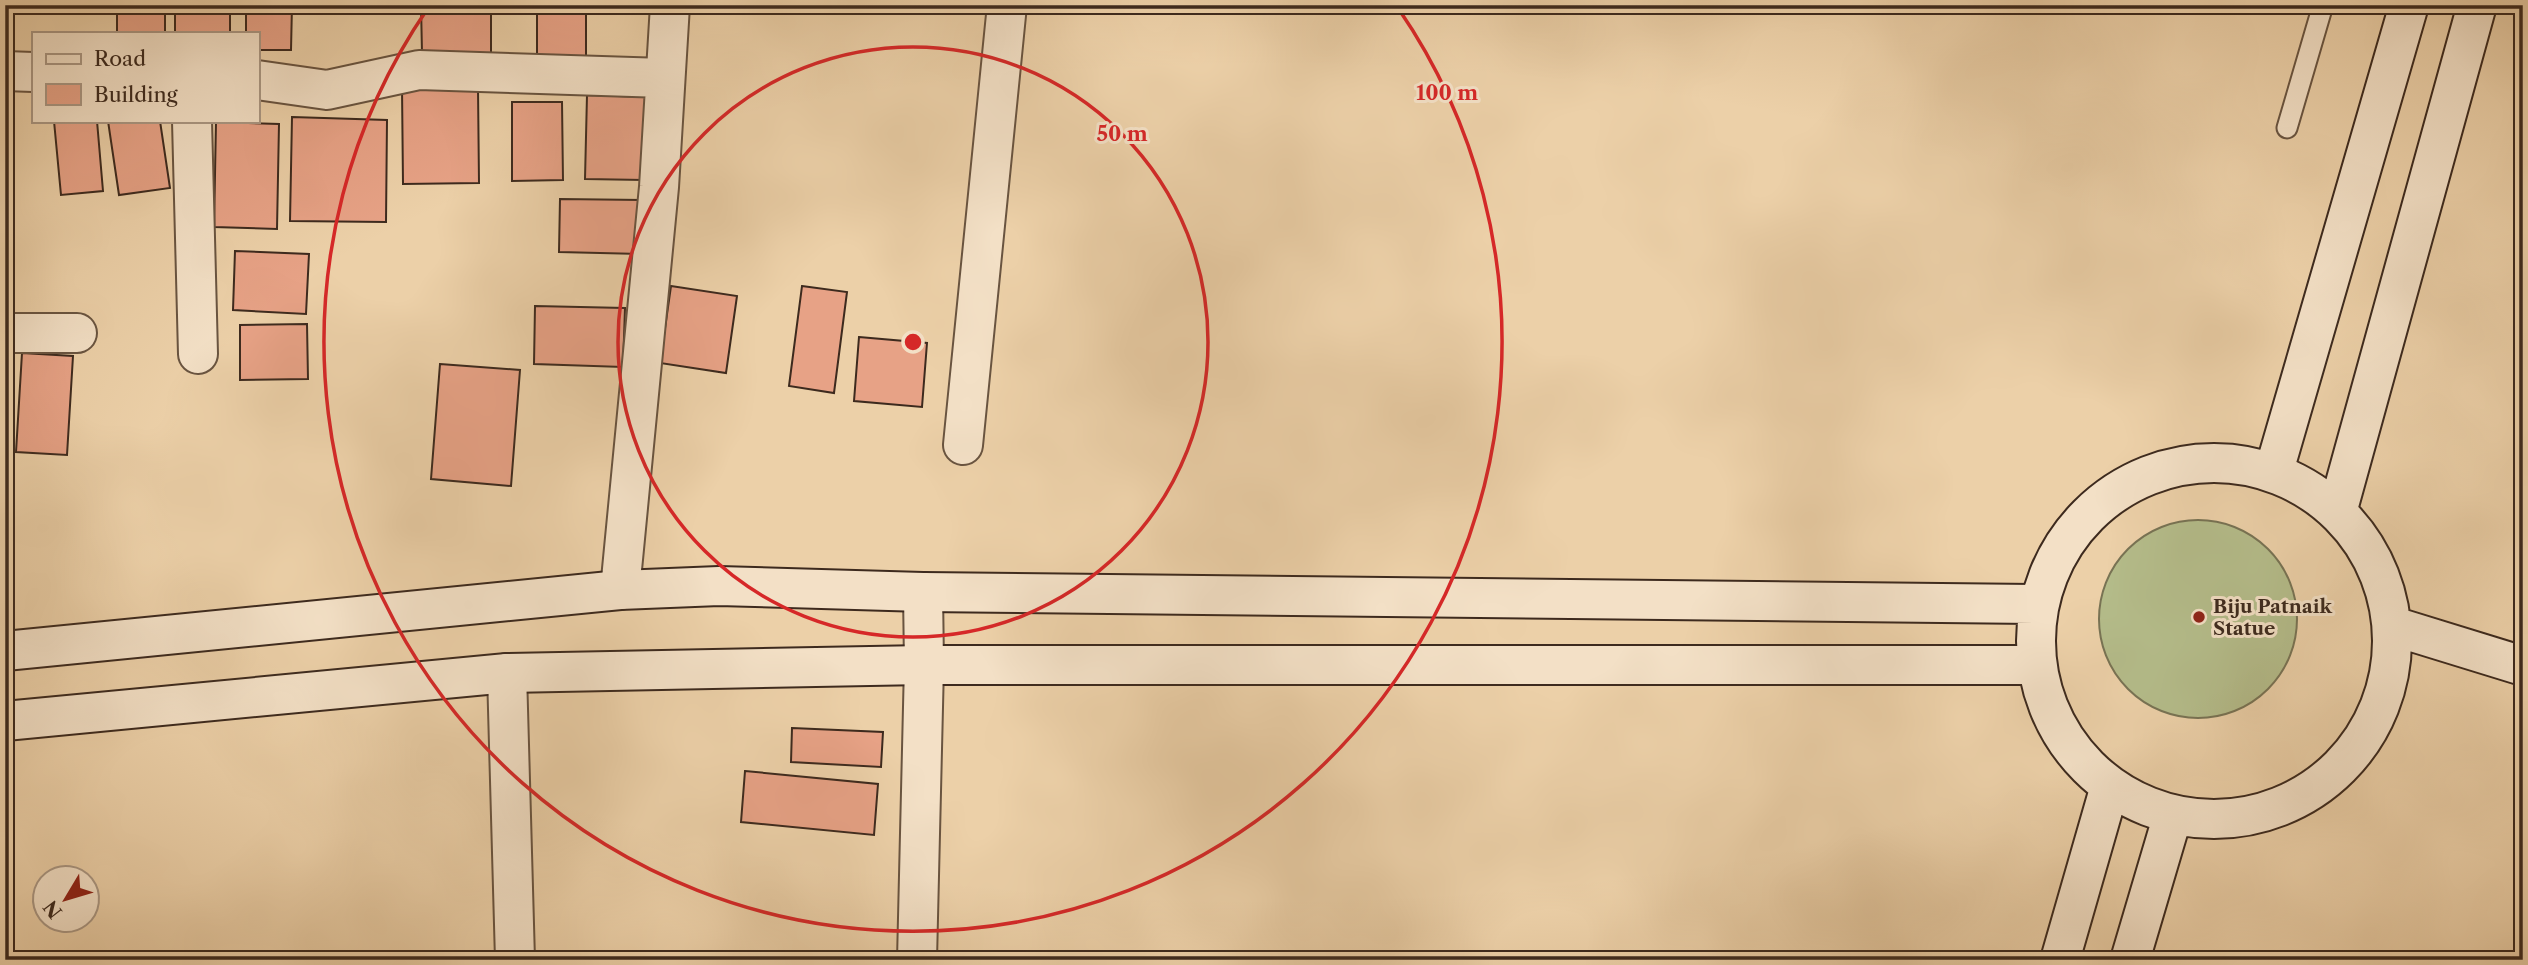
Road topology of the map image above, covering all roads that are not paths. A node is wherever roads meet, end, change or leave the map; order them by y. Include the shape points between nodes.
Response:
1 (670, 5) edge
2 (1007, 5) edge
3 (2323, 5) edge
4 (2409, 5) edge
5 (2476, 5) edge
6 (5, 71) edge
7 (32, 72) edge
8 (664, 78) junction
9 (259, 80) edge
10 (192, 122) edge
11 (2287, 128) dead end
12 (5, 333) edge
13 (77, 333) dead end
14 (198, 354) dead end
15 (963, 444) dead end
16 (2274, 471) junction
17 (2338, 509) junction
18 (620, 590) junction
19 (923, 592) junction
20 (2038, 604) junction
21 (2393, 626) junction
22 (5, 651) edge
23 (924, 665) junction
24 (2036, 665) junction
25 (2523, 666) edge
26 (507, 673) junction
27 (5, 721) edge
28 (2110, 786) junction
29 (2172, 818) junction
30 (515, 960) edge
31 (917, 960) edge
32 (2060, 960) edge
33 (2130, 960) edge

1 - 8 street
2 - 15 street
3 - 11 lane
4 - 16 street
5 - 17 street
6 - 7 street
8 - 9 street via 419,70 327,90
8 - 18 street via 659,187
10 - 14 street
12 - 13 street
16 - 17 street
16 - 20 street via 2213,461 2153,471 2100,501 2060,547
17 - 21 street via 2360,537 2382,579
18 - 19 street via 719,586
18 - 22 street
19 - 20 street
19 - 23 street
20 - 24 street
21 - 25 street
21 - 29 street via 2388,686 2363,741 2323,784 2270,811 2210,820
23 - 24 street
23 - 26 street
23 - 31 street
24 - 28 street via 2050,712 2075,753
26 - 27 street
26 - 30 street
28 - 29 street
28 - 32 street
29 - 33 street

